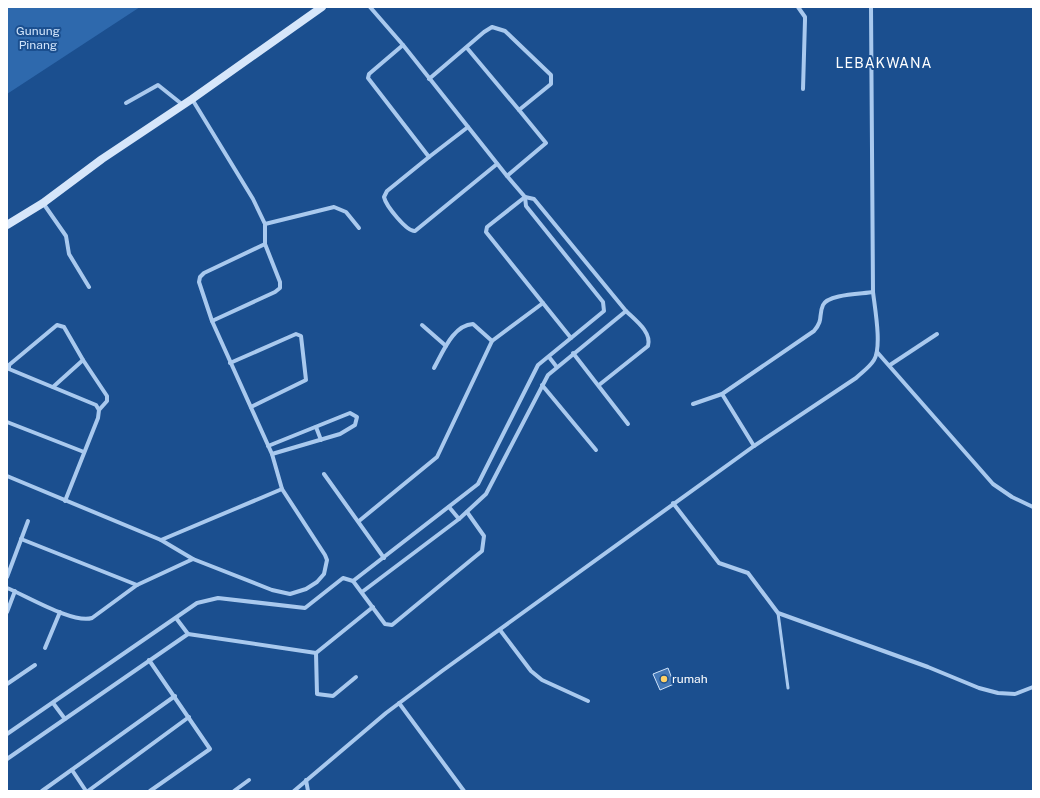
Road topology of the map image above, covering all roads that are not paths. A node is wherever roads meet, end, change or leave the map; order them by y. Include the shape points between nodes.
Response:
1 (322, 7) edge
2 (370, 7) edge
3 (798, 7) edge
4 (871, 7) edge
5 (404, 45) junction
6 (467, 48) junction
7 (429, 79) junction
8 (803, 89) dead end
9 (192, 99) junction
10 (126, 103) dead end
11 (183, 105) junction
12 (519, 110) junction
13 (468, 127) junction
14 (430, 157) junction
15 (497, 164) junction
16 (507, 176) junction
17 (525, 197) junction
18 (43, 203) junction
19 (264, 224) junction
20 (7, 225) edge
21 (359, 228) dead end
22 (265, 244) junction
23 (90, 288) dead end
24 (873, 292) junction
25 (543, 303) junction
26 (626, 311) junction
27 (212, 320) junction
28 (422, 325) dead end
29 (937, 334) dead end
30 (571, 338) junction
31 (492, 341) junction
32 (446, 346) junction
33 (877, 352) junction
34 (573, 353) junction
35 (549, 357) junction
36 (83, 360) junction
37 (230, 363) junction
38 (890, 365) junction
39 (556, 366) junction
40 (434, 368) dead end
41 (542, 385) junction
42 (599, 386) junction
43 (53, 387) junction
44 (722, 394) junction
45 (693, 404) dead end
46 (251, 407) junction
47 (99, 410) junction
48 (7, 422) edge
49 (628, 424) dead end
50 (316, 427) junction
51 (321, 440) junction
52 (268, 446) junction
53 (754, 446) junction
54 (596, 450) dead end
55 (84, 452) junction
56 (272, 454) junction
57 (324, 474) dead end
58 (7, 476) edge
59 (282, 489) junction
60 (64, 501) junction
61 (673, 503) junction
62 (449, 507) junction
63 (1033, 507) edge
64 (467, 512) junction
65 (459, 519) junction
66 (28, 521) dead end
67 (359, 521) junction
68 (22, 539) junction
69 (161, 540) junction
70 (384, 558) junction
71 (193, 559) junction
72 (7, 577) edge
73 (353, 581) junction
74 (137, 585) junction
75 (7, 588) edge
76 (15, 591) junction
77 (362, 592) junction
78 (373, 607) junction
79 (7, 612) edge
80 (60, 612) junction
81 (778, 613) junction
82 (176, 618) junction
83 (500, 630) junction
84 (188, 634) junction
85 (45, 648) dead end
86 (316, 653) junction
87 (149, 660) junction
88 (35, 665) dead end
89 (356, 677) dead end
90 (7, 684) edge
91 (1033, 687) edge
92 (788, 688) dead end
93 (175, 696) junction
94 (588, 701) dead end
95 (53, 703) junction
96 (399, 703) junction
97 (189, 717) junction
98 (65, 719) junction
99 (7, 734) edge
100 (7, 759) edge
101 (72, 770) junction
102 (249, 780) dead end
103 (306, 780) junction
104 (42, 791) edge
105 (87, 791) edge
106 (150, 791) edge
107 (234, 791) edge
108 (294, 791) edge
109 (308, 791) edge
110 (464, 791) edge

1 - 9 street
2 - 5 street
3 - 8 street via 806,20
4 - 24 street
5 - 7 street
5 - 14 street via 369,74 368,78
6 - 7 street
6 - 12 street
6 - 12 street via 489,29 501,28 551,74 552,81 549,86
7 - 13 street
9 - 11 street
9 - 19 street via 238,173
10 - 11 street via 158,84
11 - 18 street via 102,159
12 - 16 street via 546,143
13 - 14 street
13 - 15 street
14 - 15 street via 387,191 384,197 386,203 410,231 417,230
15 - 16 street
16 - 17 street
17 - 25 street via 487,227 486,232
17 - 26 street via 534,199
17 - 30 street via 526,206 604,305 602,314
18 - 20 street
18 - 23 street via 66,236 69,254
19 - 21 street via 334,207 346,212
19 - 22 street
22 - 27 street via 200,276 199,282
22 - 27 street via 280,288
24 - 33 street
24 - 44 street via 831,298 825,302 820,324 814,331
25 - 30 street
25 - 31 street
26 - 34 street
26 - 42 street via 646,332 648,346
27 - 37 street
28 - 32 street
29 - 38 street
30 - 35 street
31 - 32 street via 473,324 467,324 461,327
31 - 67 street via 437,457
32 - 40 street
33 - 38 street
33 - 53 street via 867,369 856,378
34 - 39 street
34 - 42 street
35 - 39 street
35 - 62 street via 538,365 478,484
36 - 43 street
36 - 43 street via 64,327 57,325 8,365 9,369
36 - 47 street via 107,396 107,401
37 - 46 street
37 - 46 street via 296,334 301,336 306,380
38 - 63 street via 993,484
39 - 41 street
41 - 54 street
41 - 64 street via 486,494
42 - 49 street
43 - 47 street via 96,405
44 - 45 street
44 - 53 street
46 - 52 street
47 - 55 street
48 - 55 street
50 - 51 street
50 - 51 street via 350,413 357,417 352,428
50 - 52 street
51 - 56 street
52 - 56 street
53 - 61 street
55 - 60 street
56 - 59 street
57 - 67 street
58 - 60 street
59 - 69 street
59 - 71 street via 325,555 324,574 317,582 290,594 272,590
60 - 69 street
61 - 81 street via 719,563 748,573
61 - 83 street
62 - 65 street
62 - 70 street
64 - 65 street
64 - 78 street via 484,536 484,547 479,555 392,625 385,624
65 - 77 street
66 - 68 street
67 - 70 street
68 - 72 street
68 - 74 street
69 - 71 street
70 - 73 street
71 - 74 street
73 - 77 street
73 - 82 street via 343,578 305,608 218,598 197,603
74 - 80 street via 92,618 84,620
75 - 76 street
76 - 79 street
76 - 80 street
77 - 78 street
78 - 86 street
80 - 85 street
81 - 91 street via 979,688 1015,694
81 - 92 lane
82 - 84 street
82 - 95 street
83 - 94 street via 531,671 542,680
83 - 96 street
84 - 86 street
84 - 87 street
86 - 89 street via 317,694 333,696
87 - 93 street
87 - 98 street
88 - 90 street
93 - 97 street
93 - 101 street
95 - 98 street
95 - 99 street
96 - 103 street
96 - 110 street
97 - 105 street
97 - 106 street via 210,749
98 - 100 street
101 - 104 street
101 - 105 street
102 - 107 street
103 - 108 street
103 - 109 street

